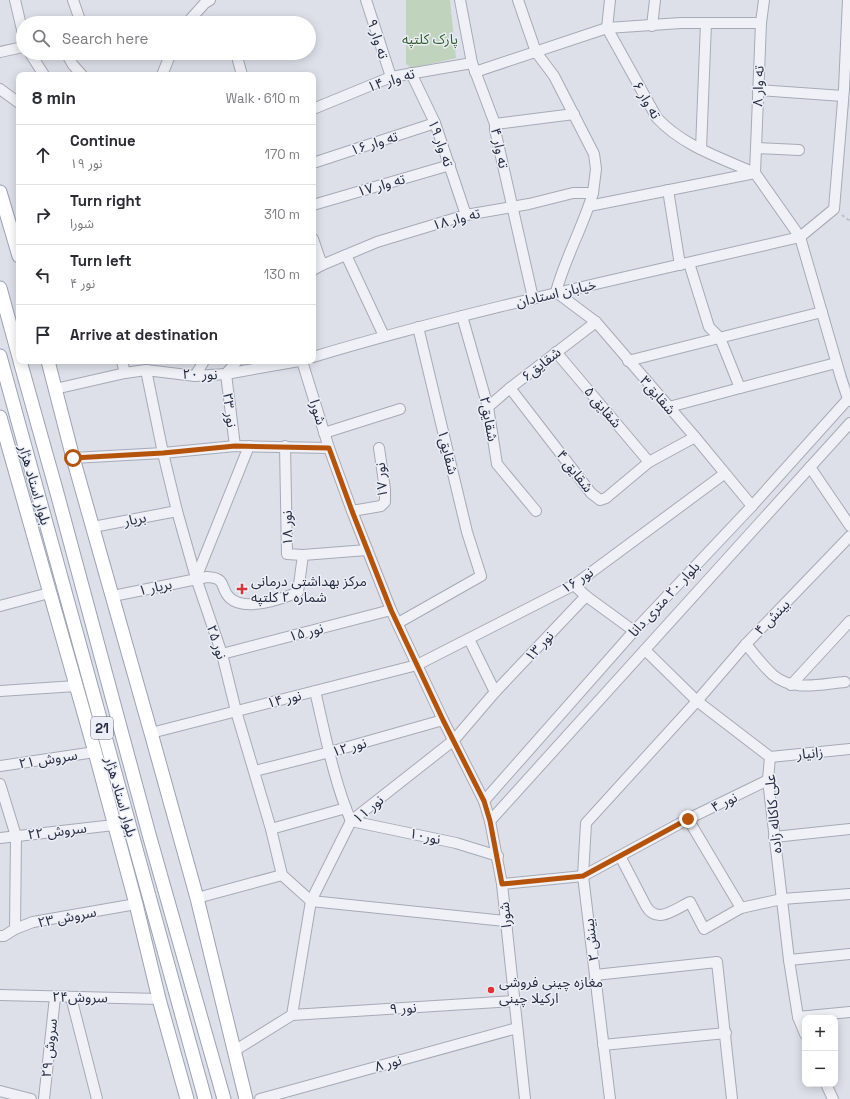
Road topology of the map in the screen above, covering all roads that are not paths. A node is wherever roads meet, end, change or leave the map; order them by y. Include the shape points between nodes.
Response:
1 (15, 0) edge
2 (73, 0) edge
3 (210, 0) edge
4 (366, 0) edge
5 (460, 0) edge
6 (518, 0) edge
7 (610, 0) edge
8 (656, 0) edge
9 (764, 0) edge
10 (848, 0) edge
11 (19, 16) edge
12 (79, 16) edge
13 (193, 16) edge
14 (706, 23) junction
15 (761, 23) junction
16 (652, 26) junction
17 (607, 28) junction
18 (16, 49) edge
19 (0, 52) edge
20 (536, 52) junction
21 (34, 60) edge
22 (70, 60) edge
23 (167, 60) edge
24 (238, 60) edge
25 (474, 67) junction
26 (42, 72) edge
27 (79, 72) edge
28 (163, 72) edge
29 (241, 72) edge
30 (412, 73) junction
31 (391, 77) junction
32 (0, 89) edge
33 (758, 90) junction
34 (844, 96) junction
35 (16, 101) edge
36 (316, 108) edge
37 (574, 114) junction
38 (435, 123) junction
39 (495, 124) junction
40 (756, 148) junction
41 (701, 149) junction
42 (799, 150) dead end
43 (316, 163) edge
44 (450, 165) junction
45 (755, 173) junction
46 (668, 190) junction
47 (0, 192) edge
48 (593, 193) junction
49 (316, 204) edge
50 (512, 206) junction
51 (589, 206) junction
52 (466, 215) junction
53 (800, 237) junction
54 (16, 246) edge
55 (316, 248) edge
56 (346, 255) junction
57 (685, 264) junction
58 (322, 265) junction
59 (316, 268) edge
60 (0, 288) edge
61 (556, 292) junction
62 (533, 298) junction
63 (822, 312) junction
64 (462, 316) junction
65 (596, 322) junction
66 (418, 328) junction
67 (384, 336) junction
68 (720, 338) junction
69 (16, 346) edge
70 (556, 352) junction
71 (0, 356) edge
72 (316, 356) edge
73 (628, 360) junction
74 (836, 363) junction
75 (21, 364) edge
76 (49, 364) edge
77 (123, 364) edge
78 (202, 364) edge
79 (234, 364) edge
80 (284, 364) edge
81 (302, 364) edge
82 (146, 370) junction
83 (125, 373) junction
84 (226, 374) junction
85 (195, 376) junction
86 (510, 388) junction
87 (740, 388) junction
88 (55, 389) junction
89 (849, 400) edge
90 (488, 407) junction
91 (669, 407) junction
92 (400, 410) dead end
93 (0, 416) edge
94 (850, 423) edge
95 (324, 434) junction
96 (695, 437) junction
97 (235, 446) junction
98 (249, 446) junction
99 (285, 446) junction
100 (329, 448) junction
101 (379, 448) dead end
102 (163, 453) junction
103 (73, 458) junction
104 (649, 462) junction
105 (810, 467) junction
106 (724, 474) junction
107 (752, 506) junction
108 (177, 511) junction
109 (352, 511) junction
110 (536, 511) dead end
111 (850, 526) edge
112 (93, 527) junction
113 (850, 536) edge
114 (367, 550) junction
115 (303, 554) junction
116 (196, 578) junction
117 (574, 585) junction
118 (49, 593) junction
119 (113, 596) junction
120 (586, 596) junction
121 (0, 606) edge
122 (391, 610) junction
123 (850, 621) edge
124 (398, 622) junction
125 (634, 631) junction
126 (468, 639) junction
127 (746, 644) junction
128 (645, 650) junction
129 (222, 654) junction
130 (416, 665) junction
131 (845, 682) dead end
132 (791, 685) junction
133 (76, 686) junction
134 (0, 691) edge
135 (315, 691) junction
136 (496, 692) junction
137 (697, 701) junction
138 (236, 711) junction
139 (443, 720) junction
140 (151, 733) junction
141 (454, 740) junction
142 (850, 749) edge
143 (95, 752) junction
144 (330, 752) junction
145 (770, 757) junction
146 (0, 766) edge
147 (255, 771) junction
148 (768, 780) junction
149 (0, 784) edge
150 (484, 801) junction
151 (346, 808) junction
152 (688, 819) junction
153 (351, 821) junction
154 (490, 821) junction
155 (114, 825) junction
156 (271, 829) junction
157 (850, 829) edge
158 (16, 836) junction
159 (774, 836) junction
160 (0, 838) edge
161 (498, 856) junction
162 (620, 856) junction
163 (126, 870) junction
164 (282, 875) junction
165 (583, 876) junction
166 (502, 884) junction
167 (850, 894) edge
168 (196, 898) junction
169 (782, 900) junction
170 (311, 901) junction
171 (136, 904) junction
172 (741, 908) junction
173 (505, 921) junction
174 (157, 925) junction
175 (15, 929) junction
176 (0, 936) edge
177 (850, 954) edge
178 (789, 960) junction
179 (595, 975) junction
180 (0, 995) edge
181 (55, 997) junction
182 (71, 997) junction
183 (159, 999) junction
184 (514, 1002) junction
185 (850, 1012) edge
186 (292, 1015) junction
187 (798, 1017) junction
188 (802, 1027) edge
189 (517, 1028) junction
190 (726, 1033) junction
191 (604, 1045) junction
192 (234, 1051) junction
193 (827, 1087) edge
194 (0, 1091) edge
195 (31, 1099) edge
196 (44, 1099) edge
197 (97, 1099) edge
198 (187, 1099) edge
199 (205, 1099) edge
200 (224, 1099) edge
201 (246, 1099) edge
202 (260, 1099) edge
203 (525, 1099) edge
204 (610, 1099) edge
205 (732, 1099) edge
206 (833, 1099) edge

1 - 11 street
2 - 12 street
3 - 13 street
4 - 31 street, ته وار ۹
5 - 25 street, ته وار ۴
6 - 20 street
7 - 17 street
8 - 16 street
9 - 15 street, ته وار ۸
10 - 34 street
14 - 15 street, ته وار ۱۴
14 - 16 street, ته وار ۱۴
14 - 41 street
15 - 33 street, ته وار ۸
16 - 17 street, ته وار ۱۴
17 - 20 street, ته وار ۱۴
17 - 41 street, ته وار ۶ via 656,118 675,134
18 - 19 street
20 - 25 street, ته وار ۱۴
20 - 37 street via 554,76
21 - 26 street
22 - 27 street
23 - 28 street
24 - 29 street
25 - 30 street, ته وار ۱۴
25 - 39 street, ته وار ۴
30 - 31 street, ته وار ۱۴
30 - 38 street, ته وار ۱۹
31 - 36 street, ته وار ۱۴
32 - 35 street
33 - 34 street
33 - 40 street, ته وار ۸
34 - 53 street via 834,209
37 - 39 street
37 - 48 street via 596,162
38 - 43 street, ته وار ۱۶
38 - 44 street, ته وار ۱۹
39 - 50 street, ته وار ۴
40 - 42 street
40 - 45 street, ته وار ۸
41 - 45 street, ته وار ۶
44 - 49 street, ته وار ۱۷
44 - 52 street, ته وار ۱۹
45 - 46 street
45 - 53 street
46 - 51 street
46 - 57 street
47 - 54 main road
48 - 50 street, ته وار ۱۸ via 573,193
48 - 51 street
50 - 52 street, ته وار ۱۸
50 - 62 street, ته وار ۴
51 - 61 street via 562,270
52 - 56 street, ته وار ۱۸ via 376,242
53 - 57 street, خیابان استادان
53 - 63 street
55 - 58 street
56 - 58 street, ته وار ۱۸
56 - 67 street
57 - 61 street, خیابان استادان
57 - 68 street via 709,327
58 - 59 street, ته وار ۱۸
60 - 69 main road
61 - 62 street, خیابان استادان
61 - 65 street, شقایق۳
62 - 64 street, خیابان استادان
63 - 68 street
63 - 74 street
64 - 66 street, خیابان استادان
64 - 90 street, شقایق۲
65 - 70 street, شقایق۶
65 - 73 street, شقایق۳
66 - 67 street, خیابان استادان
66 - 124 street, شقایق۱ via 480,576
67 - 72 street, خیابان استادان
68 - 73 street
68 - 87 street
70 - 86 street, شقایق۶
70 - 104 street, شقایق ۵
71 - 174 main road, بلوار استاد هژار / 21
73 - 91 street, شقایق۳
74 - 87 street
74 - 89 street
75 - 200 main road, بلوار استاد هژار / 21
76 - 88 main road
77 - 83 street
78 - 85 street
79 - 84 street
80 - 84 street, نور ۲۰
81 - 95 street, شورا
82 - 83 street, نور ۲۰
82 - 85 street, نور ۲۰
82 - 102 street, نور ۲۵
83 - 88 street, نور ۲۰
84 - 85 street, نور ۲۰
84 - 97 street, نور ۲۳
86 - 90 street, شقایق۶
86 - 104 street, شقایق ۴ via 591,493 600,500 606,498
87 - 91 street
88 - 103 main road
89 - 107 street, بلوار ۲۰ متری دانا
90 - 110 street, شقایق۲ via 498,464
91 - 96 street, شقایق۳
92 - 95 street
93 - 118 main road, بلوار استاد هژار
94 - 105 street, بلوار ۲۰ متری دانا
95 - 100 street, شورا
96 - 104 street, شقایق ۴
96 - 106 street, شقایق۳
97 - 98 street
97 - 102 street
98 - 99 street
98 - 116 street
99 - 100 street
99 - 115 street, نور ۱۸ via 287,554
100 - 109 street, شورا
101 - 109 street, نور ۱۷ via 385,502 381,506
102 - 103 street
102 - 108 street, نور ۲۵
103 - 112 main road
105 - 111 street
105 - 128 street, بلوار ۲۰ متری دانا
106 - 107 street, شقایق۳
106 - 117 street, نور ۱۶
107 - 125 street, بلوار ۲۰ متری دانا
108 - 112 street, بریار
108 - 116 street, نور ۲۵
109 - 114 street, شورا
112 - 119 main road
113 - 127 street, بینش ۴
114 - 115 street, نور ۱۸
114 - 122 street, شورا
115 - 116 street, بریار ۱ via 298,592 282,599 242,604 228,597 222,583 216,578
116 - 119 street, بریار ۱
116 - 129 street, نور ۲۵
117 - 120 street
117 - 126 street, نور ۱۶
118 - 121 street
118 - 133 main road, بلوار استاد هژار
119 - 140 main road
120 - 125 street
120 - 136 street, نور ۱۳
122 - 124 street, شورا
122 - 129 street, نور ۱۵
123 - 132 street
124 - 130 street, شورا
125 - 150 street, بلوار ۲۰ متری دانا
126 - 130 street, نور ۱۶
126 - 136 street
127 - 132 street via 772,675
127 - 137 street, بینش ۴
128 - 137 street, علی کاکاله زاده
128 - 154 street, بلوار ۲۰ متری دانا
129 - 138 street, نور ۲۵
130 - 135 street, نور ۱۴
130 - 139 street, شورا
131 - 132 street
133 - 134 street
133 - 143 main road, بلوار استاد هژار
135 - 138 street, نور ۱۴
135 - 144 street
136 - 141 street, نور ۱۳
137 - 145 street, علی کاکاله زاده
137 - 165 street, بینش ۴ via 586,823
138 - 140 street, نور ۱۴
138 - 147 street, نور ۲۵
139 - 141 street, شورا
139 - 144 street, نور ۱۲
140 - 168 main road
141 - 150 street, شورا
141 - 153 street, نور ۱۱
142 - 145 street, زانیار
143 - 146 street, سروش ۲۱
143 - 155 main road, بلوار استاد هژار
144 - 147 street, نور ۱۲
144 - 151 street
145 - 148 street, علی کاکاله زاده
147 - 156 street, نور ۲۵
148 - 152 street, نور ۴
148 - 159 street, علی کاکاله زاده
149 - 158 street
150 - 154 street, شورا
151 - 153 street
151 - 156 street
152 - 162 street, نور ۴
152 - 172 street
153 - 161 street, نور۱۰ via 456,843
153 - 170 street, نور ۱۱
154 - 161 street, شورا
155 - 158 street, سروش ۲۲
155 - 163 main road, بلوار استاد هژار
156 - 164 street, نور ۲۵
157 - 159 street
158 - 160 street, سروش ۲۲
158 - 175 street
159 - 169 street, علی کاکاله زاده
161 - 166 street, شورا
162 - 165 street, نور ۴
162 - 172 street via 653,915 663,915 690,902 704,929
163 - 171 main road, بلوار استاد هژار
163 - 174 main road
164 - 168 street
164 - 170 street
165 - 166 street, نور ۴
165 - 179 street, بینش ۲
166 - 173 street, شورا
167 - 169 street
168 - 192 main road
169 - 172 street
169 - 178 street, علی کاکاله زاده
170 - 173 street
170 - 186 street, نور ۱۱
171 - 175 street, سروش ۲۳ via 33,922
171 - 183 main road, بلوار استاد هژار
173 - 184 street, شورا
174 - 199 main road, بلوار استاد هژار / 21
175 - 176 street, سروش ۲۳
177 - 178 street
178 - 187 street, علی کاکاله زاده
179 - 190 street via 717,962
179 - 191 street, بینش ۲
180 - 181 street, سروش۲۴
181 - 182 street, سروش۲۴
181 - 196 street, سروش ۲۹
182 - 183 street, سروش۲۴
182 - 197 street
183 - 198 main road, بلوار استاد هژار
184 - 186 street, نور ۹
184 - 189 street, شورا
185 - 187 street
186 - 192 street
187 - 188 street, علی کاکاله زاده
189 - 202 street, نور ۸
189 - 203 street, شورا
190 - 191 street
190 - 205 street
191 - 204 street, بینش ۲
192 - 201 main road
193 - 206 street
194 - 195 street

